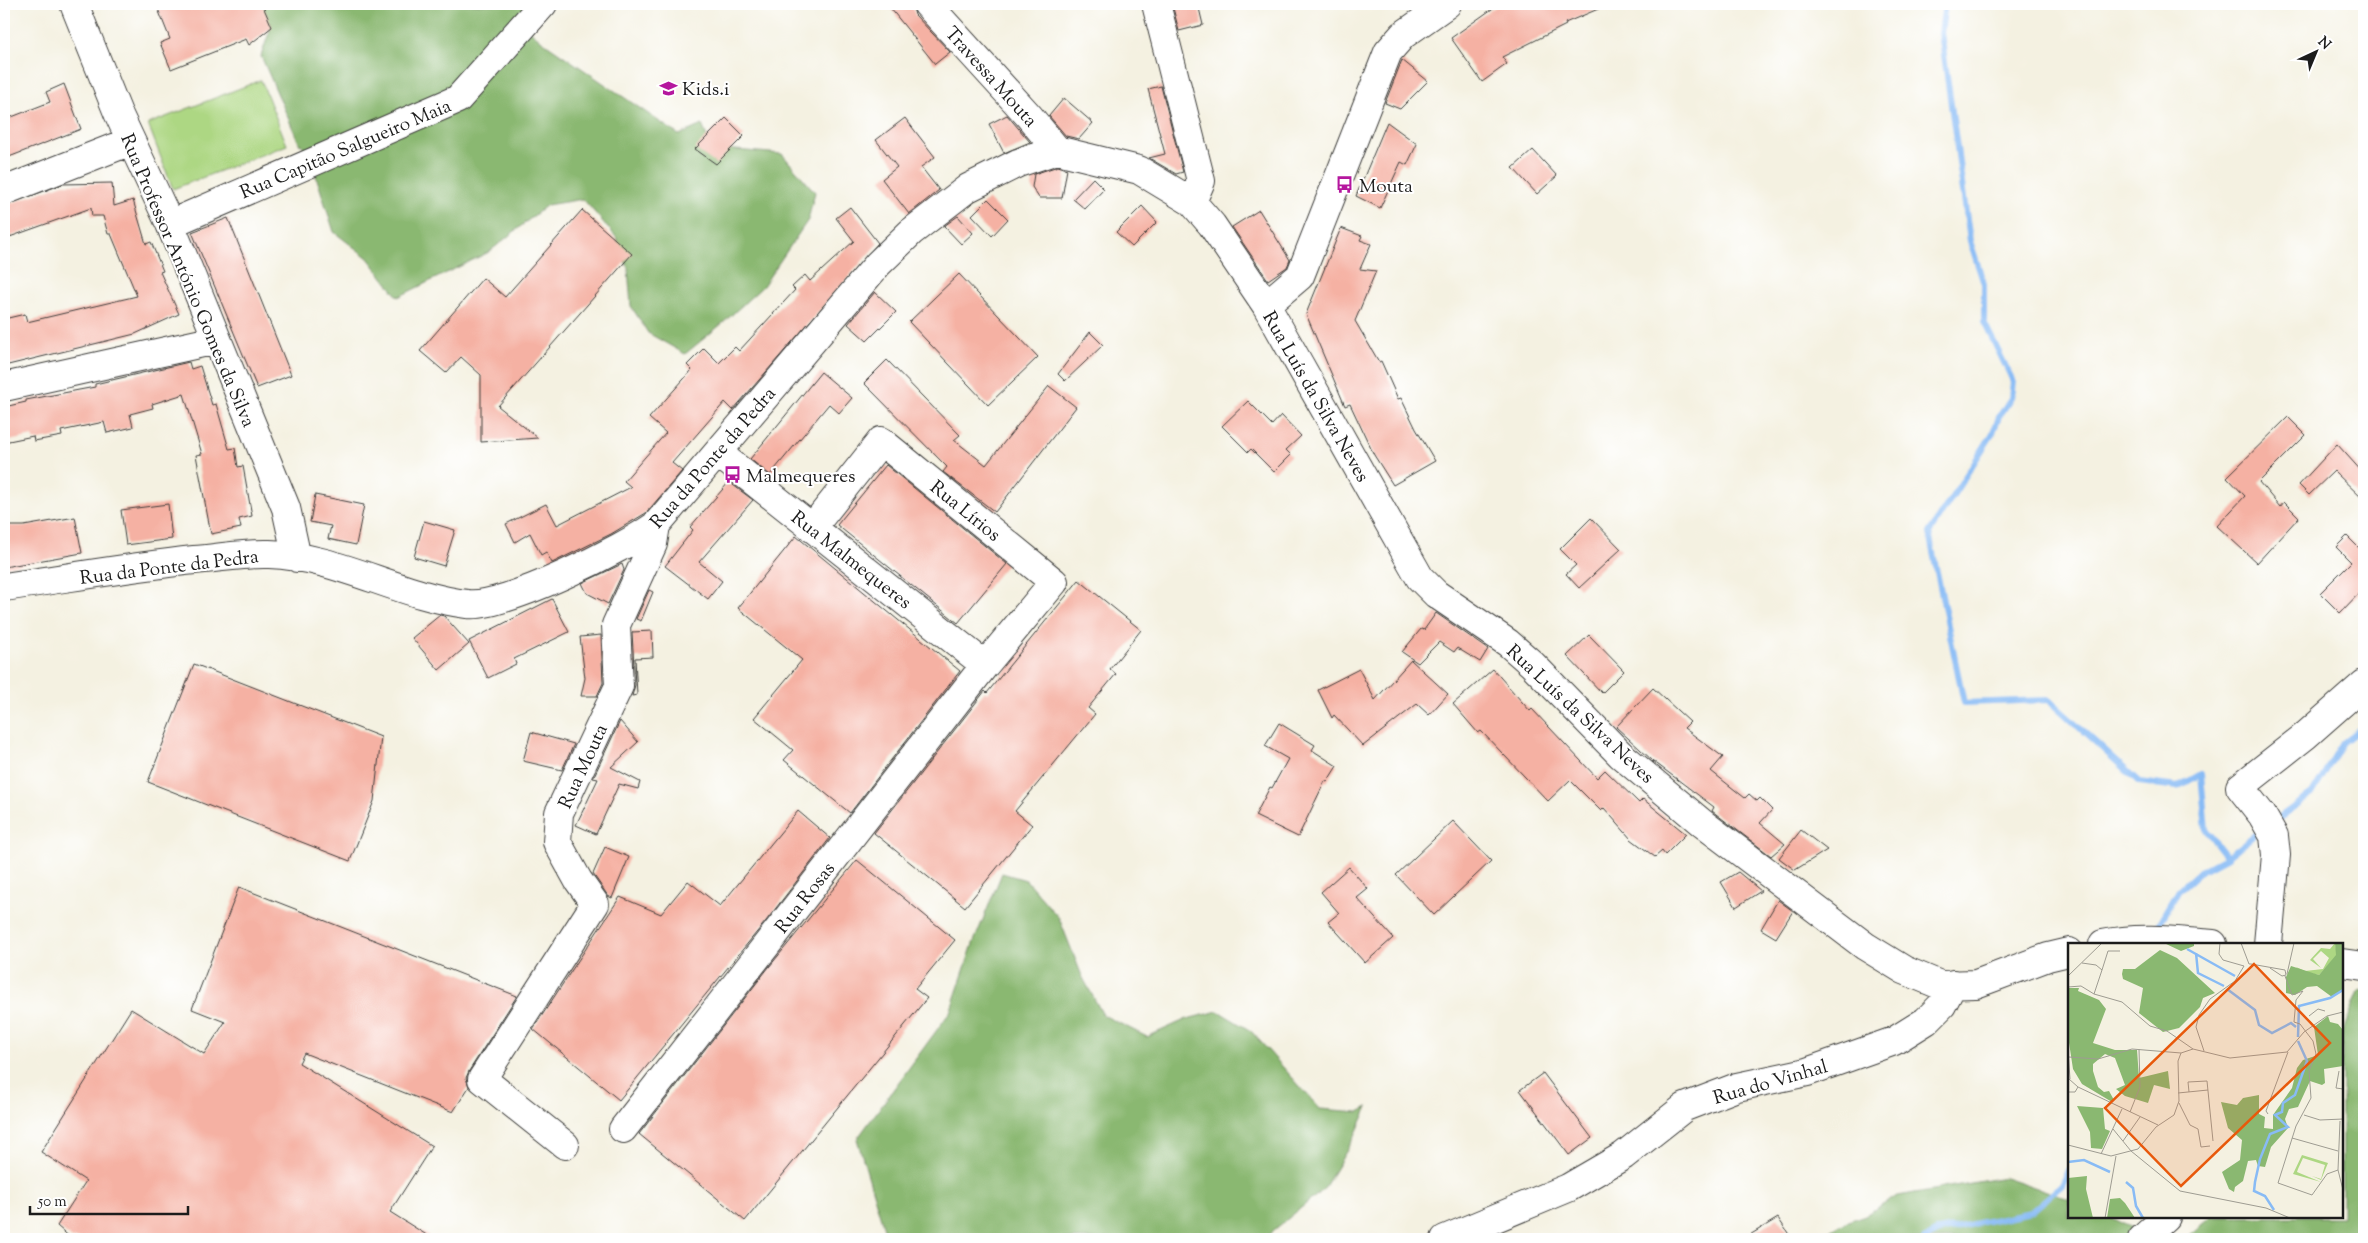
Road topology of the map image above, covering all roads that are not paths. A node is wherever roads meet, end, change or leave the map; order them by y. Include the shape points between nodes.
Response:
1 (74, 4) edge
2 (543, 4) edge
3 (927, 4) edge
4 (1156, 4) edge
5 (1447, 4) edge
6 (131, 142) junction
7 (1057, 150) junction
8 (4, 191) edge
9 (1192, 202) junction
10 (170, 224) junction
11 (1266, 305) junction
12 (216, 340) junction
13 (4, 387) edge
14 (718, 453) junction
15 (656, 525) junction
16 (812, 528) junction
17 (297, 558) junction
18 (4, 588) edge
19 (986, 665) junction
20 (2364, 684) edge
21 (2113, 942) edge
22 (2202, 943) edge
23 (2268, 943) edge
24 (2068, 952) edge
25 (2343, 963) edge
26 (2364, 966) edge
27 (1952, 984) junction
28 (623, 1129) dead end
29 (565, 1145) dead end
30 (2165, 1218) edge
31 (1446, 1239) edge
32 (2142, 1239) edge

1 - 6 street, Rua Professor António Gomes da Silva
2 - 10 street, Rua Capitão Salgueiro Maia via 458,99
3 - 7 street, Travessa Mouta
4 - 9 street via 1201,181
5 - 11 street via 1403,35 1388,52 1300,276
6 - 8 street
6 - 10 street, Rua Professor António Gomes da Silva
7 - 9 street via 1139,170
7 - 14 street, Rua da Ponte da Pedra via 1018,163 968,188 910,232 878,264
9 - 11 street, Rua Luís da Silva Neves via 1212,225
10 - 12 street, Rua Professor António Gomes da Silva
11 - 27 street, Rua Luís da Silva Neves via 1420,578 1436,594 1508,643 1621,755 1702,823 1805,901 1865,946 1904,970 1940,984
12 - 13 street
12 - 17 street, Rua Professor António Gomes da Silva via 286,508
14 - 15 street, Rua da Ponte da Pedra
14 - 16 street, Rua Malmequeres
15 - 17 street, Rua da Ponte da Pedra via 640,538 606,556 511,596 468,605
15 - 29 street, Rua Mouta via 653,544 616,626 619,686 559,813 557,842 595,904 482,1079
16 - 19 street, Rua Malmequeres
16 - 19 street, Rua Lírios via 881,441 1054,582
17 - 18 street, Rua da Ponte da Pedra via 270,554 211,558
19 - 28 street, Rua Rosas
20 - 23 street via 2240,787 2268,826 2276,855
21 - 22 street via 2171,940
24 - 27 street, Rua Luís da Silva Neves via 2048,956 1976,984
25 - 26 street
27 - 31 street, Rua do Vinhal via 1942,1005 1926,1021 1894,1041 1807,1072 1736,1087 1685,1108 1624,1156 1568,1188
30 - 32 street

